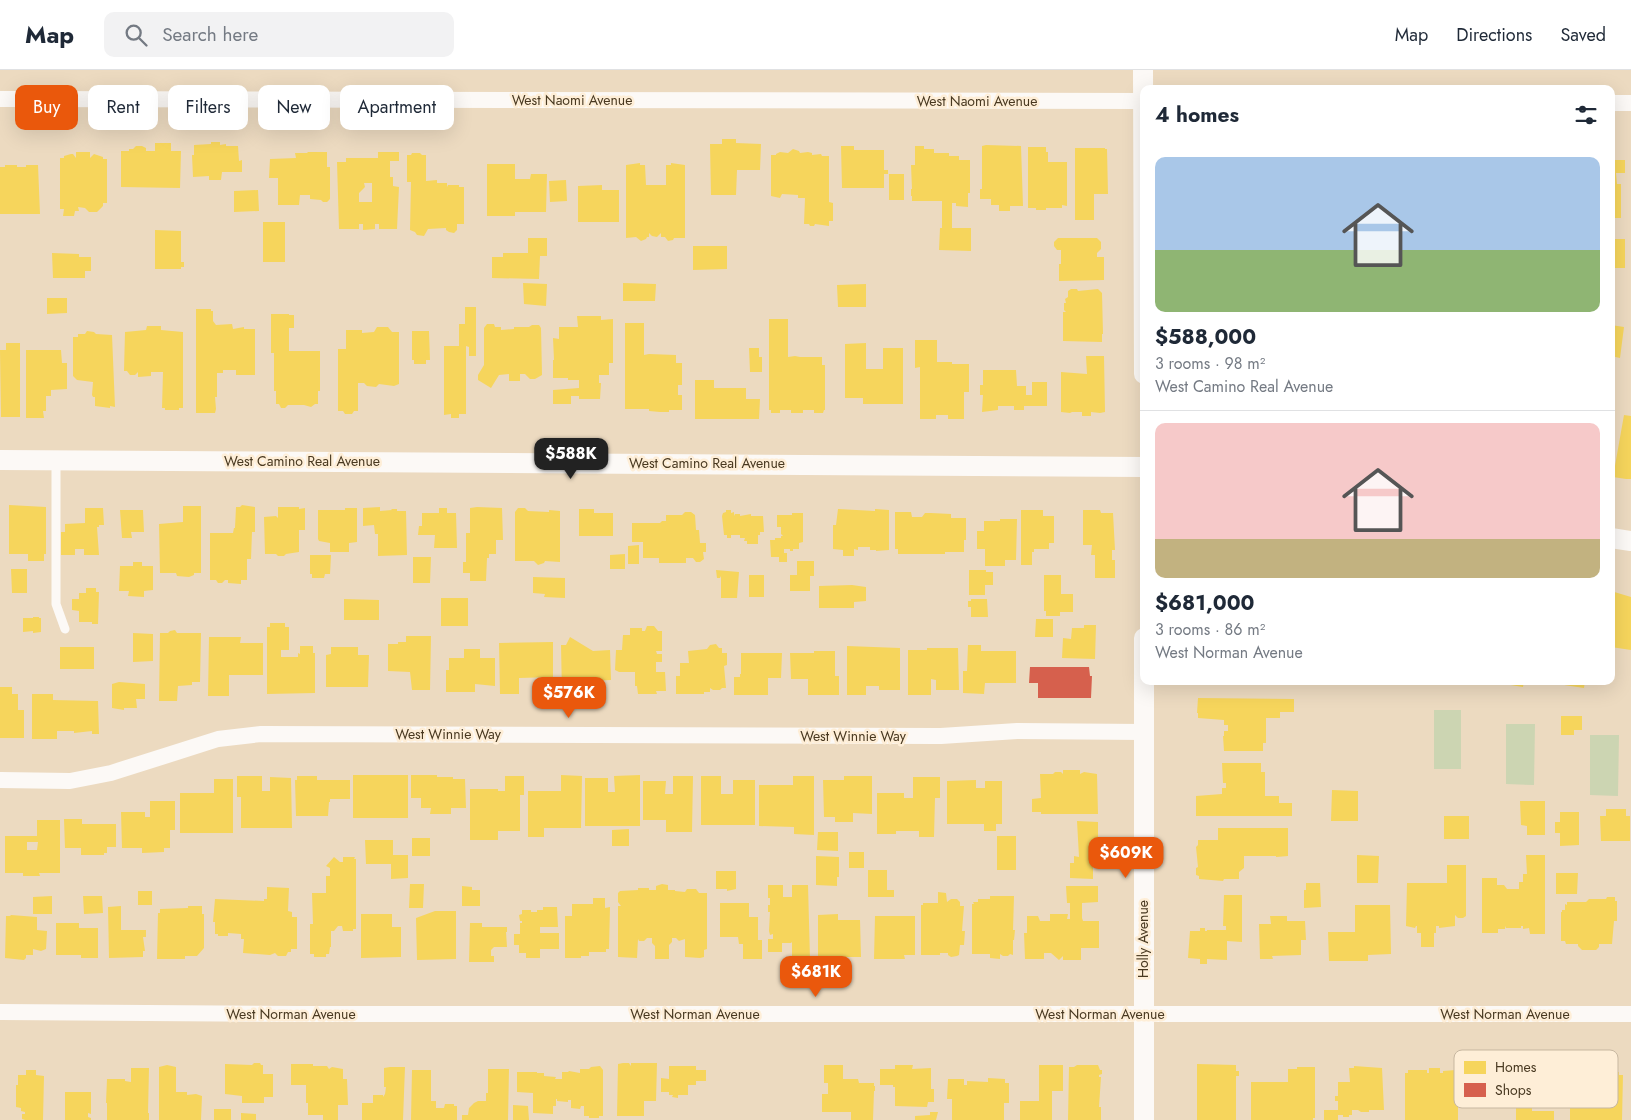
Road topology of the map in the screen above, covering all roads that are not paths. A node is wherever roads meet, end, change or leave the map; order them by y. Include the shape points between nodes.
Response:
1 (1143, 70) edge
2 (1143, 85) edge
3 (0, 99) edge
4 (1140, 101) edge
5 (1615, 103) edge
6 (1631, 103) edge
7 (0, 460) edge
8 (56, 460) junction
9 (1140, 467) edge
10 (1615, 539) edge
11 (1631, 541) edge
12 (65, 629) dead end
13 (1144, 685) edge
14 (1143, 732) junction
15 (0, 780) edge
16 (0, 1012) edge
17 (1143, 1014) junction
18 (1631, 1014) edge
19 (1144, 1120) edge

1 - 2 street
3 - 4 street, West Naomi Avenue
5 - 6 street
7 - 8 street, West Camino Real Avenue
8 - 9 street, West Camino Real Avenue
8 - 12 lane via 56,604
10 - 11 street
13 - 14 street, Holly Avenue
14 - 15 street, West Winnie Way via 1017,730 942,736 261,734 218,738 111,773 70,781
14 - 17 street, Holly Avenue
16 - 17 street, West Norman Avenue
17 - 18 street, West Norman Avenue
17 - 19 street, Holly Avenue

